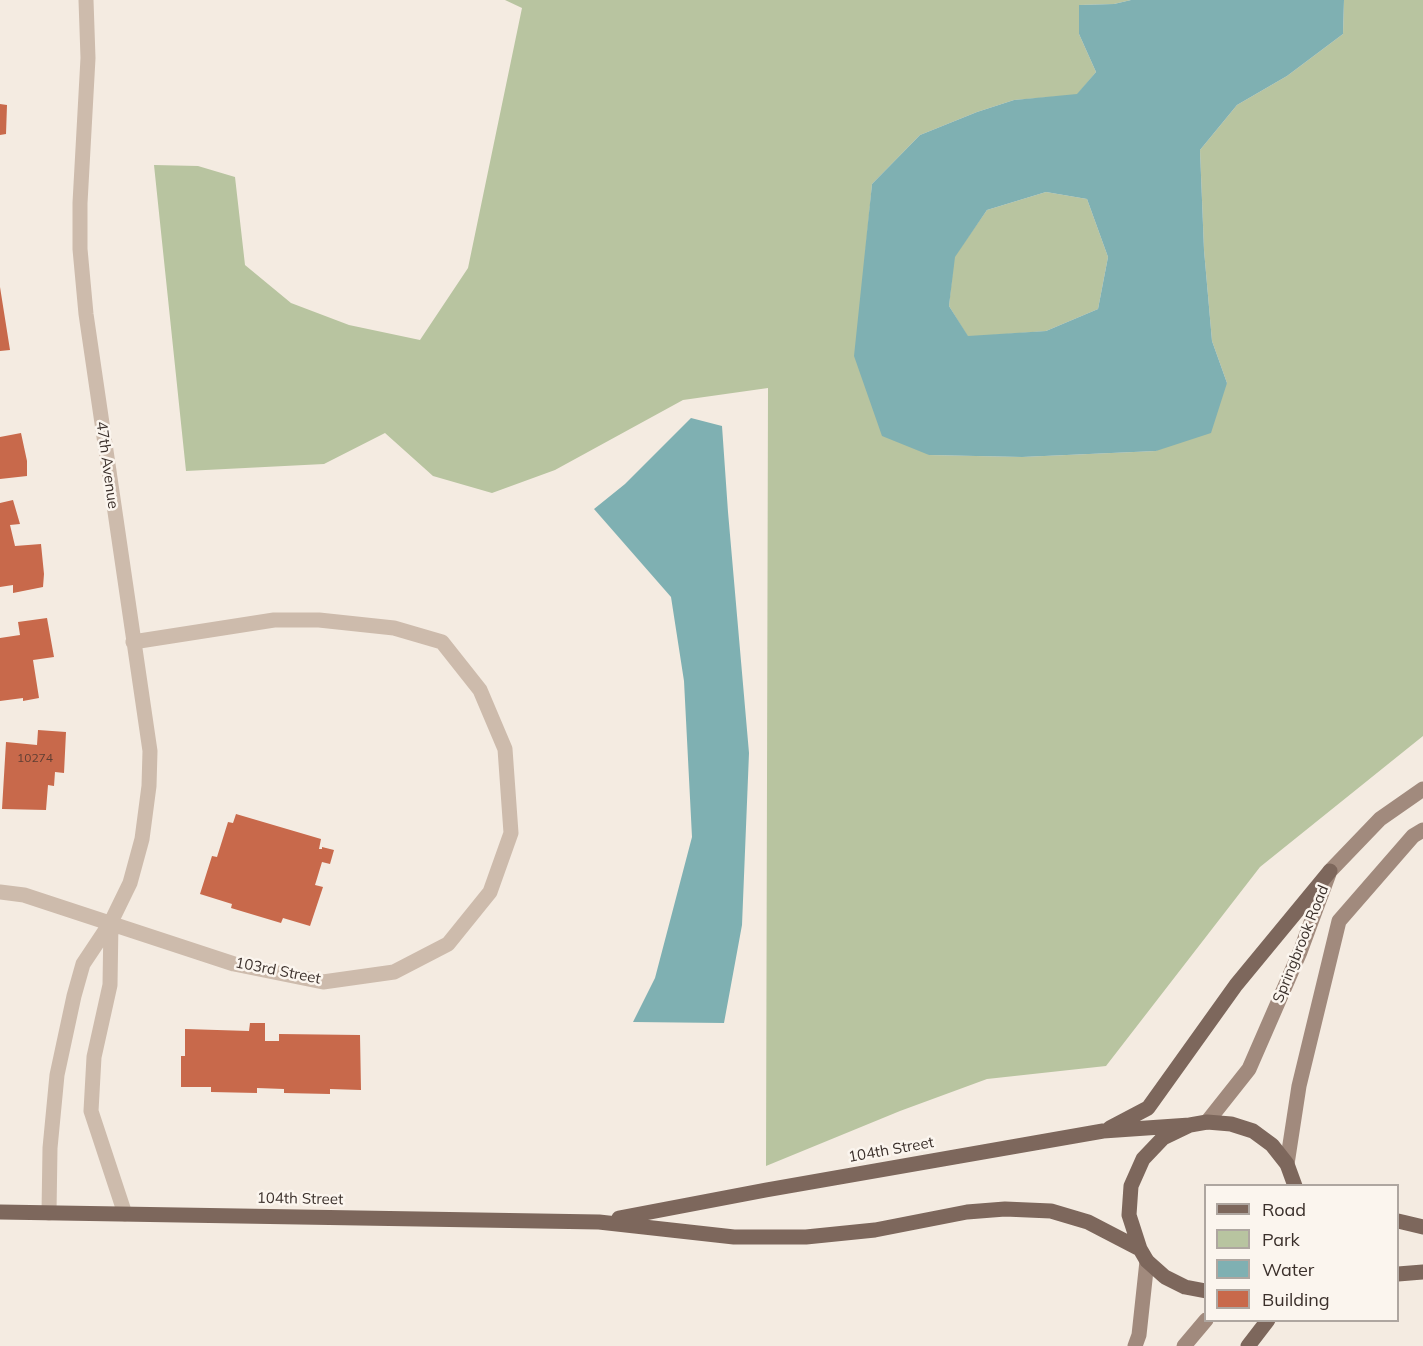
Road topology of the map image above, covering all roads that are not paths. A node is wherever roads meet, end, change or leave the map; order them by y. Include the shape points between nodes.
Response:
1 (86, 0) edge
2 (133, 642) junction
3 (1423, 789) edge
4 (1423, 830) edge
5 (1330, 871) junction
6 (0, 892) edge
7 (111, 922) junction
8 (1207, 1122) junction
9 (1190, 1125) junction
10 (1103, 1131) junction
11 (1287, 1164) junction
12 (1298, 1183) edge
13 (0, 1212) edge
14 (49, 1213) junction
15 (125, 1214) junction
16 (599, 1221) junction
17 (1399, 1221) edge
18 (1423, 1227) edge
19 (1144, 1255) junction
20 (1423, 1272) edge
21 (1399, 1274) edge
22 (1204, 1291) edge
23 (1204, 1322) edge
24 (1266, 1322) edge
25 (1135, 1346) edge
26 (1184, 1346) edge
27 (1248, 1346) edge

1 - 2 street, 47th Avenue via 88,58 80,249
2 - 7 street, 47th Avenue via 150,751 149,786 142,839 130,883
2 - 7 street, 103rd Street via 274,620 319,620 394,628 442,642 480,690 506,749 511,832 490,892 448,944 394,972 323,982 234,963
3 - 5 street, Springbrook Road via 1380,819
4 - 11 street, Springbrook Road via 1413,836 1340,921 1299,1086
5 - 8 street, Springbrook Road via 1249,1069
5 - 10 main road via 1236,985 1148,1108
6 - 7 street, 103rd Street via 24,895
7 - 14 street, 47th Avenue via 83,964 65,1035 50,1148
7 - 15 street via 110,985 94,1057 91,1111
8 - 9 main road
8 - 11 main road via 1253,1131 1272,1145
9 - 10 main road, 104th Street
9 - 19 main road via 1163,1138 1143,1159 1131,1186 1129,1215
10 - 16 main road, 104th Street
11 - 12 main road
13 - 14 main road, 104th Street
14 - 15 main road, 104th Street
15 - 16 main road, 104th Street
16 - 19 main road, 104th Street via 734,1238 806,1237 875,1230 967,1212 1051,1211 1088,1222
17 - 18 main road
19 - 22 main road, 104th Street via 1165,1276 1185,1287
19 - 25 street
20 - 21 main road
23 - 26 street
24 - 27 main road

